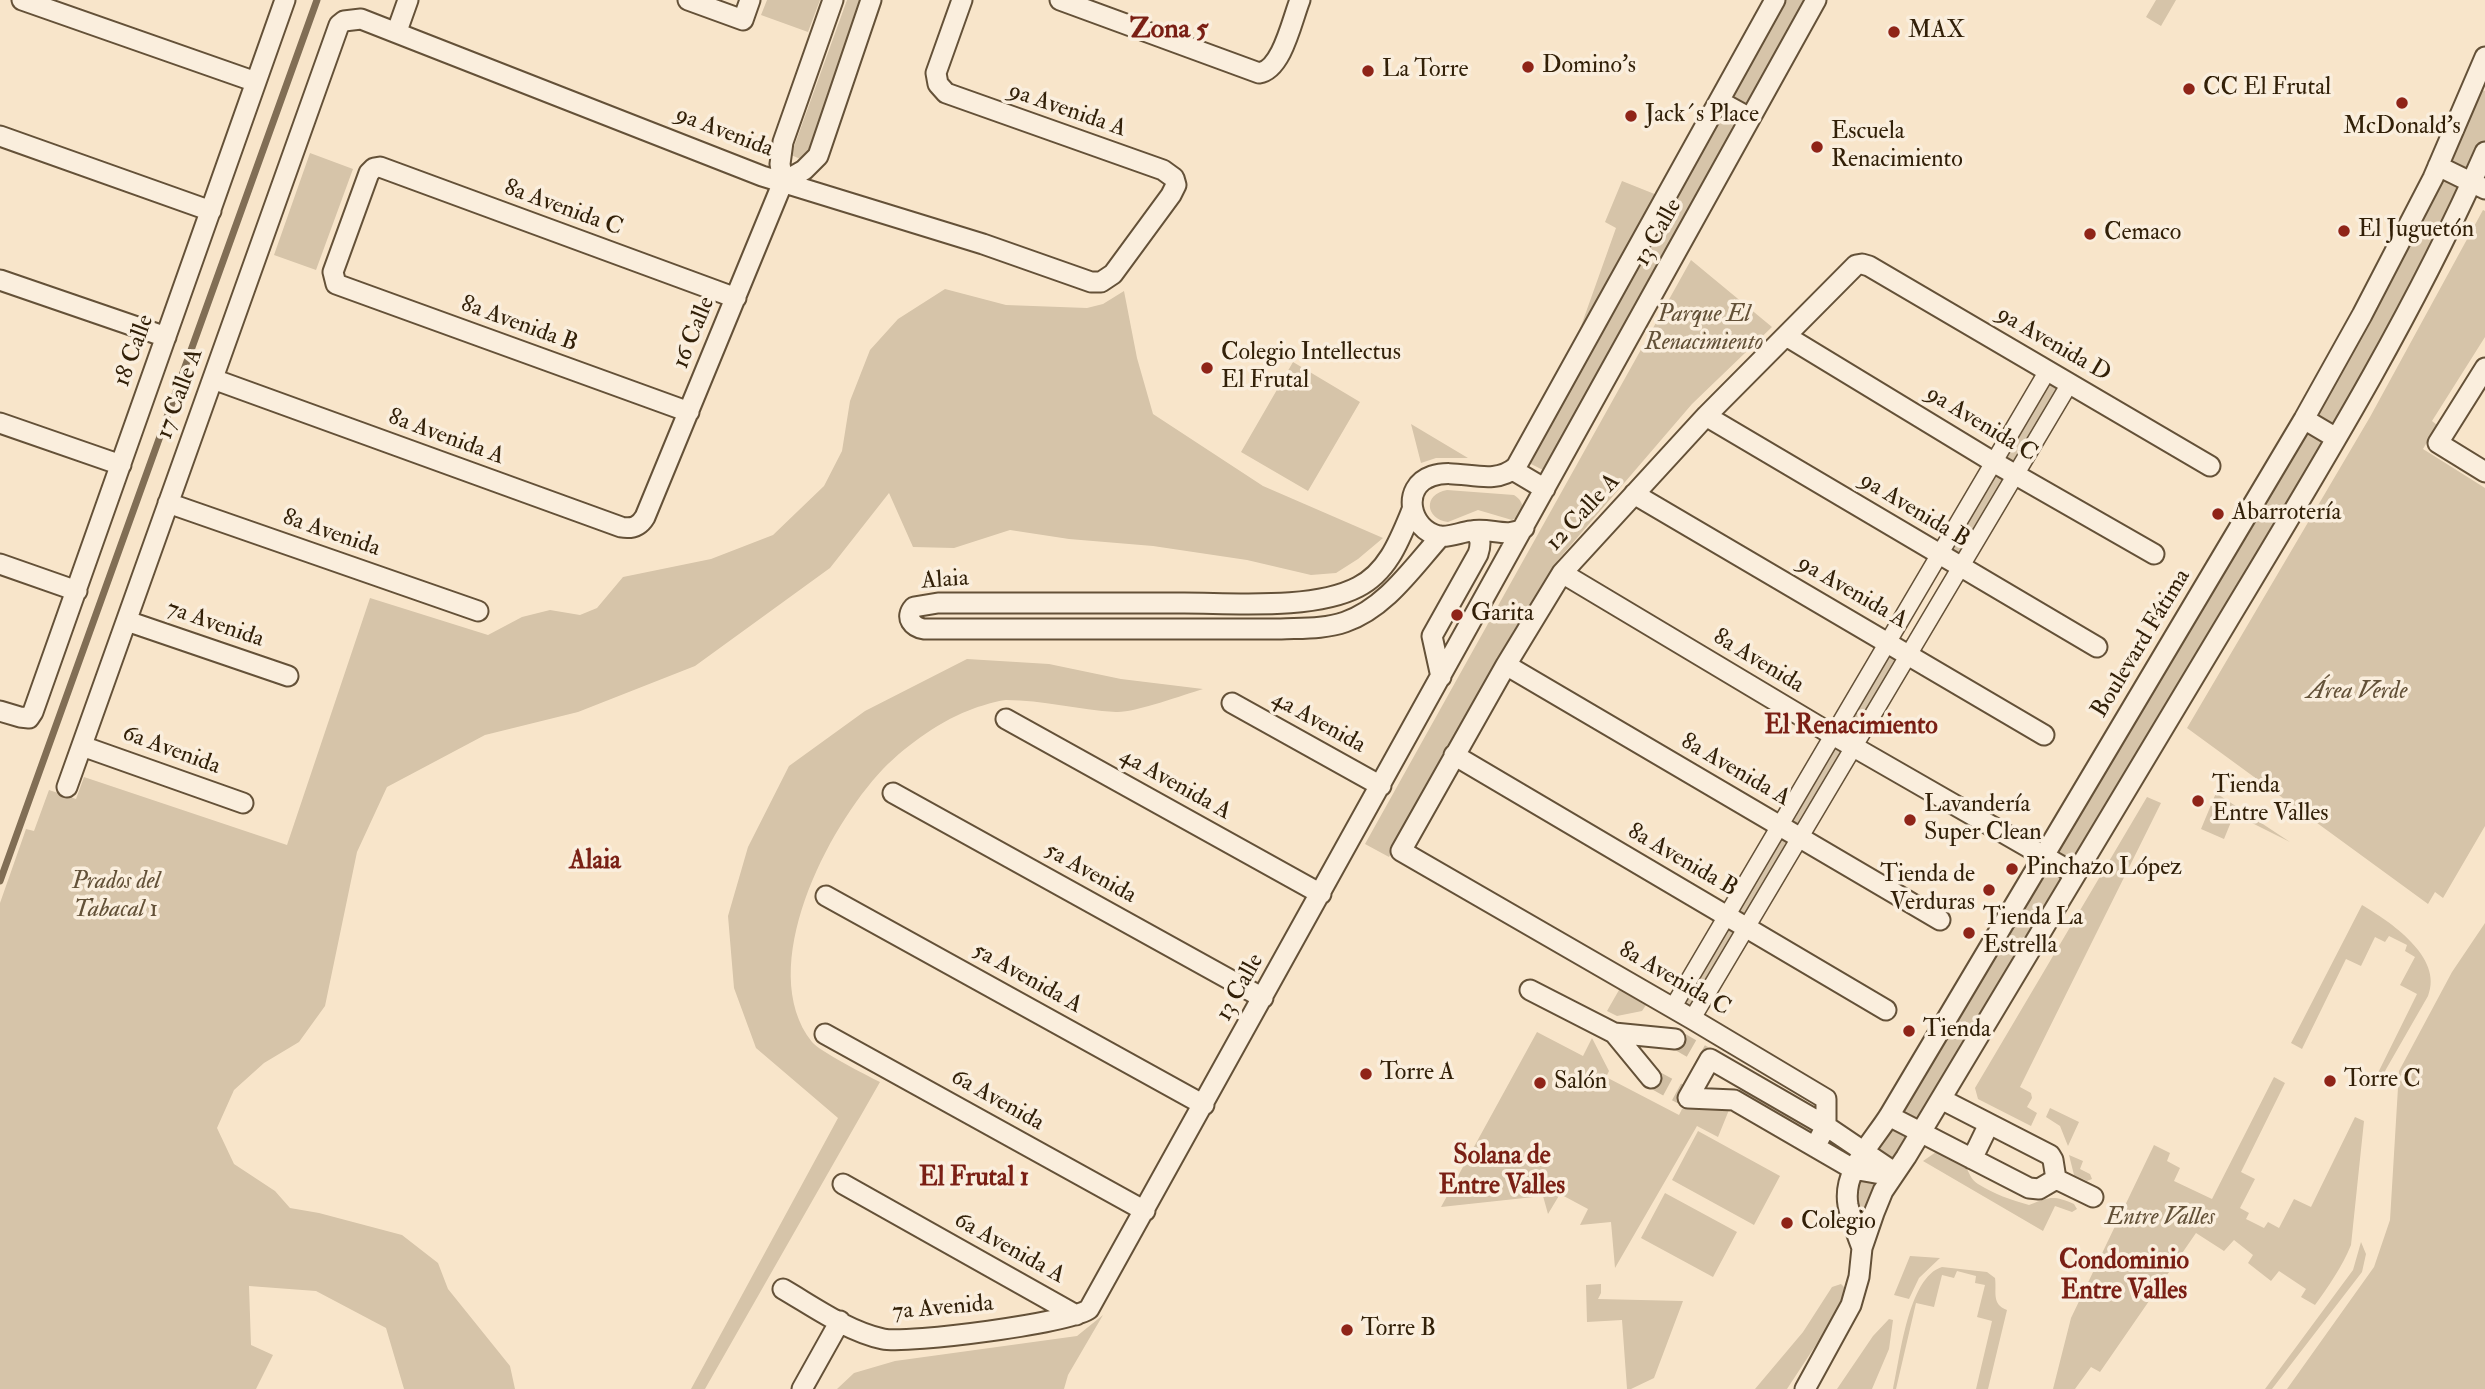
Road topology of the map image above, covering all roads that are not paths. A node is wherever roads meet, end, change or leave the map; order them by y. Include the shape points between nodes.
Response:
1 (22, 0) edge
2 (285, 0) edge
3 (408, 0) edge
4 (688, 0) edge
5 (750, 0) edge
6 (833, 0) edge
7 (871, 0) edge
8 (962, 0) edge
9 (1060, 0) edge
10 (1300, 0) edge
11 (1775, 0) edge
12 (1816, 0) edge
13 (344, 21) joint
14 (397, 31) junction
15 (2485, 57) edge
16 (256, 82) junction
17 (1719, 102) junction
18 (1750, 118) junction
19 (0, 136) edge
20 (2485, 152) edge
21 (2438, 166) junction
22 (373, 168) joint
23 (783, 181) junction
24 (2478, 186) edge
25 (211, 211) junction
26 (1869, 266) joint
27 (0, 280) edge
28 (1091, 282) joint
29 (736, 298) junction
30 (1786, 336) junction
31 (166, 338) junction
32 (2485, 368) edge
33 (2049, 370) junction
34 (213, 379) junction
35 (2069, 382) junction
36 (689, 412) junction
37 (1706, 416) junction
38 (2304, 419) junction
39 (0, 423) edge
40 (2336, 438) junction
41 (1994, 463) junction
42 (121, 465) junction
43 (2210, 466) dead end
44 (1513, 470) junction
45 (2485, 472) edge
46 (2015, 475) junction
47 (1545, 489) junction
48 (1634, 494) junction
49 (168, 503) junction
50 (650, 503) joint
51 (1412, 510) junction
52 (1524, 527) junction
53 (1471, 531) junction
54 (1441, 536) junction
55 (2154, 554) dead end
56 (1940, 555) junction
57 (0, 564) edge
58 (1960, 567) junction
59 (1562, 573) junction
60 (76, 591) junction
61 (478, 611) dead end
62 (127, 621) junction
63 (1888, 643) junction
64 (2097, 646) dead end
65 (1908, 655) junction
66 (1506, 664) junction
67 (288, 676) dead end
68 (1441, 677) junction
69 (1232, 704) dead end
70 (0, 711) edge
71 (1006, 719) dead end
72 (2044, 735) dead end
73 (1834, 736) junction
74 (82, 746) junction
75 (1854, 747) junction
76 (1454, 755) junction
77 (1381, 786) junction
78 (67, 787) dead end
79 (893, 793) dead end
80 (243, 803) dead end
81 (1781, 827) junction
82 (1800, 837) junction
83 (1401, 851) joint
84 (2044, 856) junction
85 (2076, 874) junction
86 (1321, 894) junction
87 (826, 896) dead end
88 (1728, 916) junction
89 (1940, 920) dead end
90 (1747, 927) junction
91 (1530, 989) dead end
92 (1263, 998) junction
93 (1673, 1007) junction
94 (1886, 1010) dead end
95 (1692, 1018) junction
96 (1614, 1033) junction
97 (825, 1034) dead end
98 (1675, 1039) tunnel mouth
99 (1651, 1078) tunnel mouth
100 (1746, 1079) junction
101 (1941, 1099) junction
102 (1734, 1100) junction
103 (1203, 1105) junction
104 (1889, 1116) junction
105 (1989, 1124) junction
106 (1826, 1126) junction
107 (1921, 1132) junction
108 (1815, 1147) junction
109 (1865, 1152) junction
110 (1972, 1158) junction
111 (1853, 1169) junction
112 (1893, 1174) junction
113 (2056, 1179) junction
114 (844, 1184) dead end
115 (2093, 1197) dead end
116 (1145, 1211) junction
117 (1862, 1248) junction
118 (783, 1289) dead end
119 (1076, 1315) junction
120 (839, 1321) junction
121 (802, 1389) edge
122 (1805, 1389) edge

1 - 16 street
2 - 16 street, 18 Calle
3 - 14 street
4 - 5 street via 743,20
6 - 23 street, 16 Calle via 783,142
7 - 23 street via 818,156
8 - 28 street, 9a Avenida A via 936,74 941,89 1172,175 1176,185 1171,195 1116,270 1105,281
9 - 10 street via 1253,72 1265,72 1275,65
11 - 17 street, 13 Calle
12 - 18 street, 13 Calle
13 - 14 street, 9a Avenida via 361,19
13 - 34 street, 17 Calle A via 335,32
14 - 23 street, 9a Avenida
15 - 21 street, Boulevard Fátima
16 - 25 street, 18 Calle
17 - 18 street
17 - 44 street, 13 Calle
18 - 47 street, 13 Calle
19 - 25 street
20 - 24 street, Boulevard Fátima
21 - 24 street
21 - 38 street, Boulevard Fátima
22 - 29 street, 8a Avenida C
22 - 36 street, 8a Avenida B via 333,272 339,285
23 - 28 street, 9a Avenida
23 - 29 street, 16 Calle
24 - 40 street, Boulevard Fátima
25 - 31 street, 18 Calle
26 - 30 street, 12 Calle A via 1856,265
26 - 33 street, 9a Avenida D
27 - 31 street
29 - 36 street, 16 Calle
30 - 37 street, 12 Calle A
30 - 41 street, 9a Avenida C
31 - 42 street, 18 Calle
32 - 45 street via 2438,443
33 - 35 street, 9a Avenida D
33 - 41 street
34 - 49 street, 17 Calle A
34 - 50 street, 8a Avenida A via 621,527 639,525
35 - 43 street, 9a Avenida D
35 - 46 street
36 - 50 street, 16 Calle
37 - 48 street, 12 Calle A
37 - 56 street, 9a Avenida B
38 - 40 street
38 - 84 street, Boulevard Fátima
39 - 42 street
40 - 85 street, Boulevard Fátima
41 - 46 street, 9a Avenida C
41 - 56 street
42 - 60 street, 18 Calle
44 - 47 street
44 - 51 street via 1503,476 1429,477 1415,492
46 - 55 street, 9a Avenida C
46 - 58 street
47 - 52 street, 13 Calle
48 - 59 street, 12 Calle A
48 - 63 street, 9a Avenida A
49 - 61 street, 8a Avenida
49 - 62 street, 17 Calle A
51 - 54 street via 1424,528
51 - 54 street, Alaia via 1379,571 1360,587 1326,599 938,603 914,607 910,619 924,629 1322,627 1347,621 1376,604
52 - 53 street via 1507,534
52 - 68 street, 13 Calle
53 - 54 street
53 - 68 street via 1478,535 1478,554 1432,636
56 - 58 street, 9a Avenida B
56 - 63 street
57 - 60 street
58 - 64 street, 9a Avenida B
58 - 65 street
59 - 66 street, 12 Calle A
59 - 73 street, 8a Avenida
60 - 70 street, 18 Calle via 29,718
62 - 67 street, 7a Avenida
62 - 74 street, 17 Calle A
63 - 65 street, 9a Avenida A
63 - 73 street
65 - 72 street, 9a Avenida A
65 - 75 street
66 - 76 street, 12 Calle A
66 - 81 street, 8a Avenida A
68 - 77 street, 13 Calle
69 - 77 street, 4a Avenida
71 - 86 street, 4a Avenida A
73 - 75 street, 8a Avenida
73 - 81 street
74 - 78 street, 17 Calle A
74 - 80 street, 6a Avenida
75 - 82 street
75 - 84 street, 8a Avenida
76 - 83 street, 12 Calle A
76 - 88 street, 8a Avenida B
77 - 86 street, 13 Calle
79 - 92 street, 5a Avenida
81 - 82 street, 8a Avenida A
81 - 88 street
82 - 89 street, 8a Avenida A
82 - 90 street
83 - 93 street, 8a Avenida C
84 - 85 street, 8a Avenida
84 - 104 street, Boulevard Fátima
85 - 101 street, Boulevard Fátima
86 - 92 street, 13 Calle
87 - 103 street, 5a Avenida A
88 - 90 street, 8a Avenida B
88 - 93 street
90 - 94 street, 8a Avenida B
90 - 95 street
91 - 96 street
92 - 103 street, 13 Calle
93 - 95 street, 8a Avenida C
95 - 106 street, 8a Avenida C via 1826,1099
96 - 98 street
96 - 99 street
97 - 116 street, 6a Avenida
100 - 102 street
100 - 102 street via 1710,1059 1688,1098
100 - 106 street
101 - 105 street
101 - 107 street, Boulevard Fátima
102 - 108 street
103 - 116 street, 13 Calle
104 - 107 street
104 - 109 street, Boulevard Fátima
105 - 110 street
105 - 113 street via 2050,1155
106 - 108 street
106 - 109 street
107 - 110 street
107 - 112 street, Boulevard Fátima
108 - 111 street
109 - 111 street, Boulevard Fátima
109 - 112 street
110 - 113 street via 2033,1189
111 - 112 street
111 - 117 street, Boulevard Fátima via 1848,1203
112 - 117 street, Boulevard Fátima
113 - 115 street
114 - 119 street, 6a Avenida A
116 - 119 street, 13 Calle via 1095,1300
117 - 122 street, Boulevard Fátima via 1852,1305
118 - 120 street, 7a Avenida
119 - 120 street, 7a Avenida via 1038,1324 900,1340 876,1337
120 - 121 street

